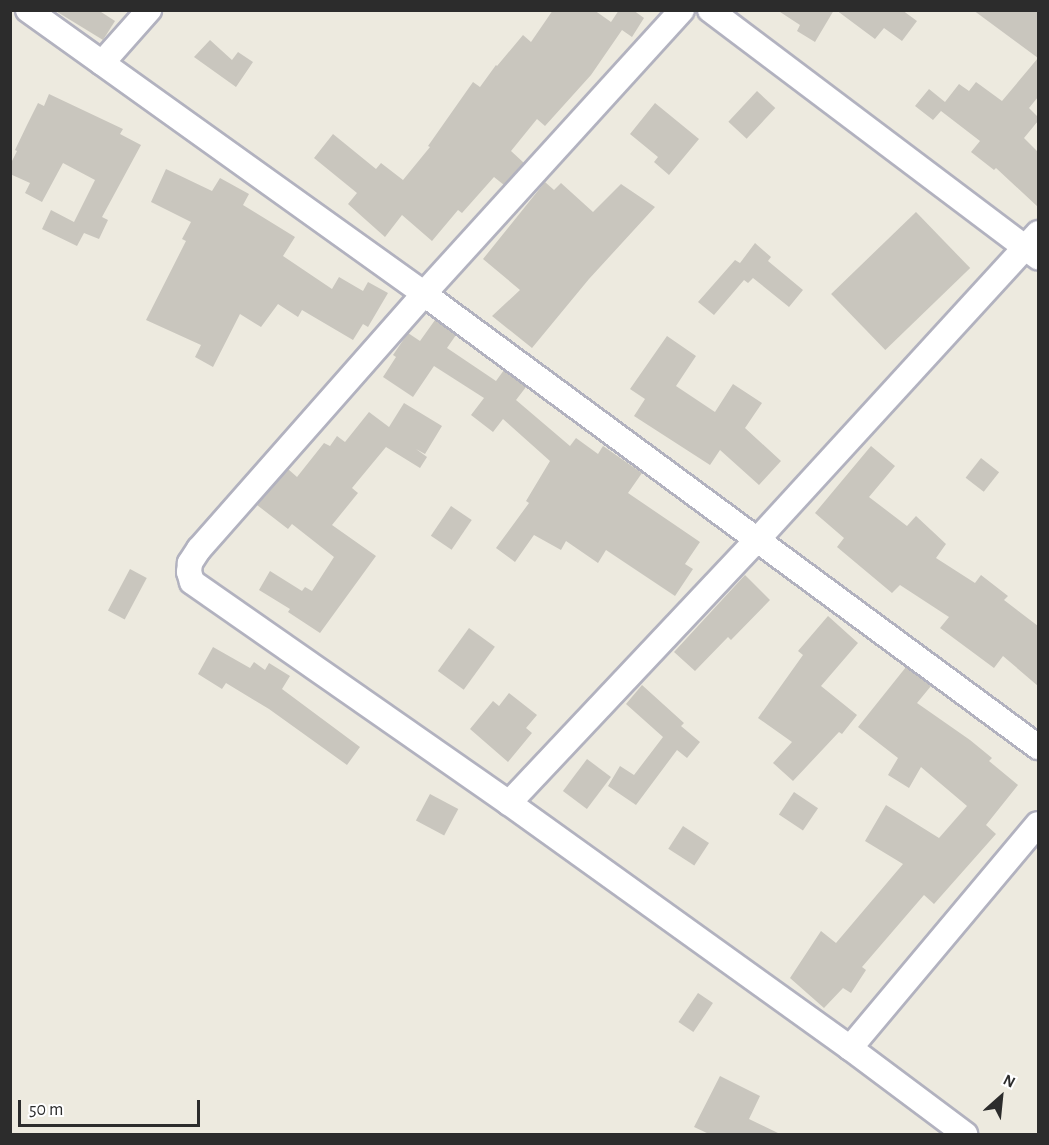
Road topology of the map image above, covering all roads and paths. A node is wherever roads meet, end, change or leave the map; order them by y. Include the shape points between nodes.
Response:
1 (28, 10) edge
2 (149, 10) edge
3 (682, 10) edge
4 (710, 10) edge
5 (102, 63) junction
6 (1034, 246) edge
7 (424, 294) junction
8 (758, 539) junction
9 (1038, 747) edge
10 (509, 803) junction
11 (1038, 825) edge
12 (850, 1048) junction
13 (965, 1134) edge

1 - 5 street
2 - 5 street
3 - 7 street
4 - 6 street
5 - 7 street
6 - 8 street
7 - 8 street
7 - 10 street via 199,549 189,572 192,582
8 - 9 street
8 - 10 street
10 - 12 street
11 - 12 street
12 - 13 street

